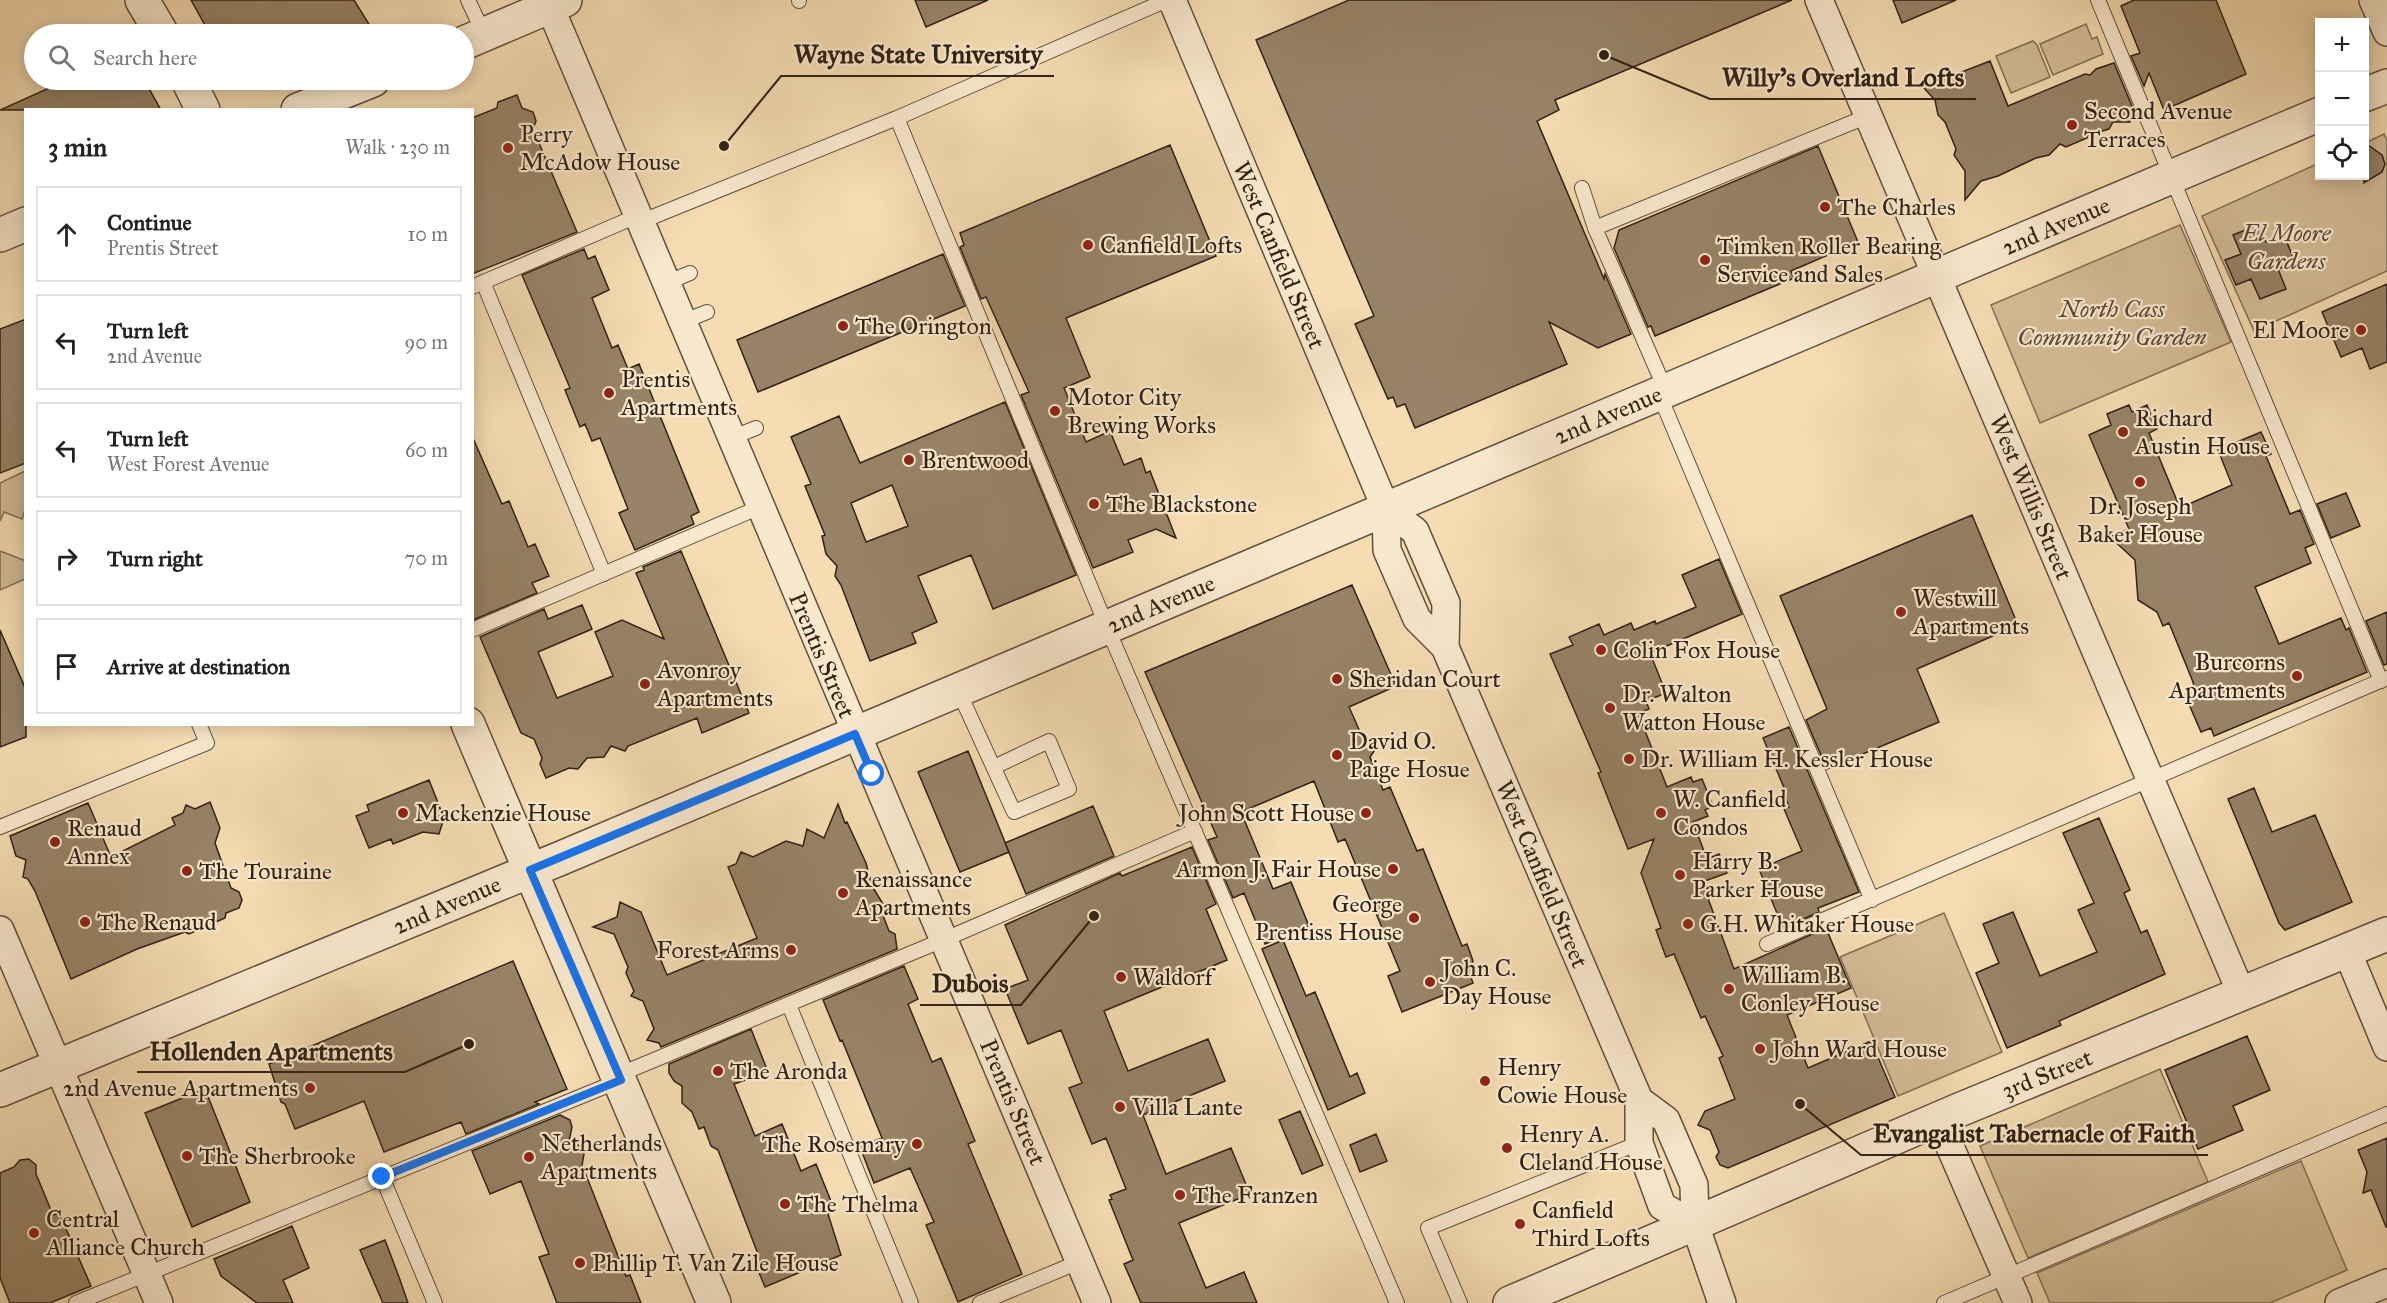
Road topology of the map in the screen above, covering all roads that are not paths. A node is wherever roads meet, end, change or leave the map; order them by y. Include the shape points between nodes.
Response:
1 (142, 0) edge
2 (468, 0) edge
3 (1819, 0) edge
4 (2098, 0) edge
5 (2373, 0) edge
6 (1173, 1) edge
7 (557, 3) edge
8 (156, 24) edge
9 (472, 24) edge
10 (2387, 32) edge
11 (474, 39) edge
12 (2387, 86) edge
13 (193, 90) edge
14 (348, 90) edge
15 (2369, 93) edge
16 (201, 108) edge
17 (303, 108) edge
18 (1868, 116) junction
19 (2315, 116) edge
20 (897, 118) junction
21 (2173, 177) junction
22 (1582, 188) dead end
23 (639, 219) junction
24 (24, 225) edge
25 (1595, 228) junction
26 (0, 235) edge
27 (1936, 277) junction
28 (478, 284) edge
29 (707, 312) dead end
30 (682, 322) junction
31 (1663, 392) junction
32 (756, 428) dead end
33 (731, 438) junction
34 (760, 507) junction
35 (1386, 509) junction
36 (604, 574) junction
37 (1107, 627) junction
38 (474, 629) edge
39 (2384, 679) edge
40 (957, 690) junction
41 (200, 726) edge
42 (469, 726) edge
43 (855, 734) junction
44 (994, 766) junction
45 (2151, 781) junction
46 (0, 827) edge
47 (1195, 831) junction
48 (530, 870) junction
49 (1872, 900) junction
50 (0, 930) edge
51 (2387, 934) edge
52 (943, 940) junction
53 (1767, 944) dead end
54 (2347, 951) junction
55 (2242, 994) junction
56 (789, 1005) junction
57 (2387, 1047) edge
58 (58, 1066) junction
59 (619, 1078) junction
60 (0, 1090) edge
61 (1639, 1101) junction
62 (2387, 1114) edge
63 (1938, 1119) junction
64 (1639, 1143) junction
65 (382, 1177) junction
66 (1695, 1225) junction
67 (1079, 1262) junction
68 (146, 1273) junction
69 (2006, 1277) junction
70 (2387, 1283) edge
71 (76, 1303) edge
72 (159, 1303) edge
73 (435, 1303) edge
74 (714, 1303) edge
75 (910, 1303) edge
76 (980, 1303) edge
77 (1097, 1303) edge
78 (1397, 1303) edge
79 (1460, 1303) edge
80 (1510, 1303) edge
81 (1722, 1303) edge
82 (1944, 1303) edge
83 (2018, 1303) edge
84 (2339, 1303) edge

1 - 8 street
2 - 9 lane
3 - 18 street, West Willis Street
4 - 21 lane
5 - 10 street
6 - 20 lane
6 - 35 street, West Canfield Street
7 - 11 street
7 - 23 street, Prentis Street
12 - 15 street
13 - 16 street
14 - 17 street
18 - 25 lane
18 - 27 street, West Willis Street
19 - 21 street, 2nd Avenue
20 - 23 lane
20 - 37 lane
21 - 27 street, 2nd Avenue
21 - 39 lane
22 - 25 lane
23 - 28 lane
23 - 30 street, Prentis Street via 678,278
24 - 26 street
25 - 31 lane
27 - 31 street, 2nd Avenue
27 - 45 street, West Willis Street
28 - 36 lane
29 - 30 lane
30 - 33 street, Prentis Street
31 - 35 street, 2nd Avenue
31 - 49 lane
32 - 33 lane
33 - 34 street, Prentis Street
34 - 36 lane
34 - 43 street, Prentis Street
35 - 37 street, 2nd Avenue
35 - 61 street, West Canfield Street via 1387,549 1417,619 1445,647
36 - 38 lane
37 - 40 street, 2nd Avenue
37 - 47 lane
39 - 45 lane
40 - 43 street, 2nd Avenue
40 - 44 lane
41 - 46 lane via 207,743
42 - 48 street
43 - 48 street, 2nd Avenue
43 - 52 street, Prentis Street
44 - 44 lane via 1014,812 1069,789 1049,741
45 - 49 lane
45 - 55 street, West Willis Street
47 - 52 lane
47 - 78 lane
48 - 58 street, 2nd Avenue
48 - 59 street
49 - 53 lane
50 - 58 street
51 - 54 street, 3rd Street
52 - 56 lane
52 - 67 street, Prentis Street
54 - 55 street, 3rd Street
54 - 57 street
55 - 63 street, 3rd Street
56 - 59 lane
56 - 75 lane
58 - 60 street, 2nd Avenue
58 - 68 street
59 - 65 lane
59 - 74 street
61 - 64 street, West Canfield Street
61 - 66 street via 1666,1120 1695,1189
62 - 69 lane
63 - 66 street, 3rd Street
63 - 69 street
64 - 66 street, West Canfield Street via 1662,1206
64 - 79 lane via 1428,1228
65 - 68 lane
65 - 73 lane
66 - 80 street, 3rd Street
66 - 81 street
67 - 76 lane
67 - 77 street, Prentis Street
68 - 71 lane
68 - 72 street
69 - 82 lane
69 - 83 street
70 - 84 street

